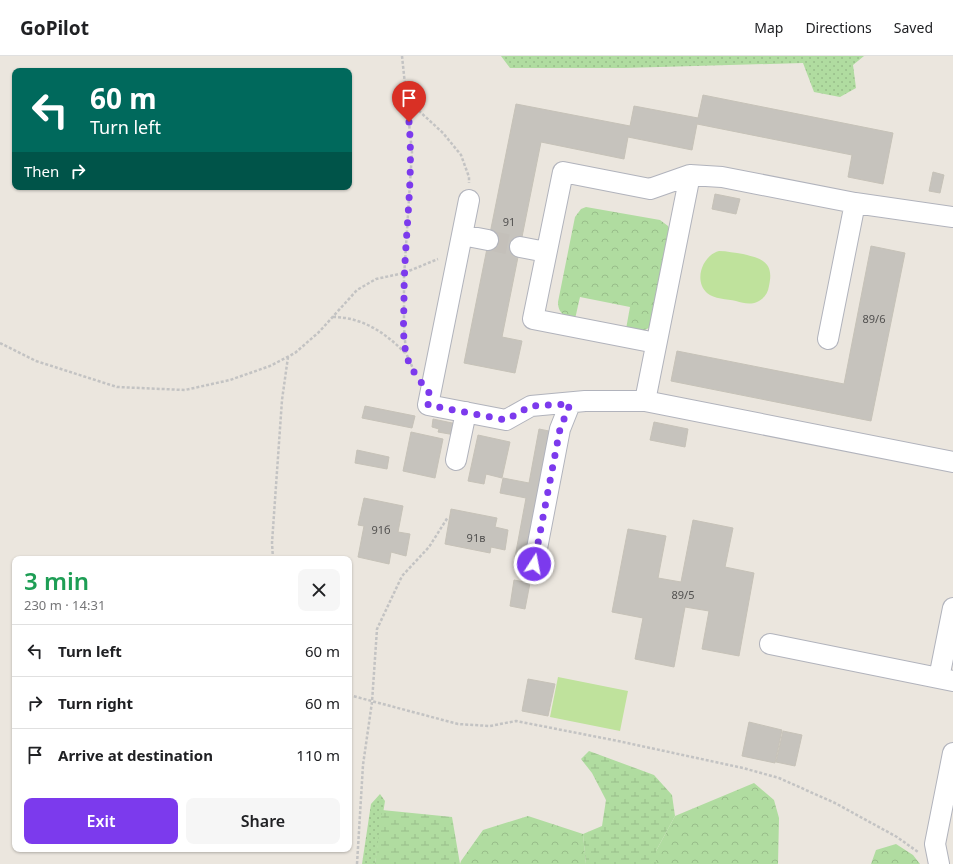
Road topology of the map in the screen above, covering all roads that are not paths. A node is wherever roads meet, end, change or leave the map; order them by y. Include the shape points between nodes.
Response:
1 (690, 175) junction
2 (469, 200) road end
3 (855, 203) junction
4 (953, 217) edge
5 (488, 240) tunnel mouth
6 (460, 243) junction
7 (520, 247) tunnel mouth
8 (546, 252) junction
9 (828, 339) dead end
10 (656, 343) junction
11 (645, 401) junction
12 (570, 404) junction
13 (466, 412) junction
14 (456, 460) dead end
15 (953, 462) edge
16 (534, 564) dead end
17 (953, 608) edge
18 (770, 644) dead end
19 (946, 680) edge
20 (953, 753) edge
21 (939, 864) edge

1 - 3 street via 722,177
1 - 8 street via 650,189 563,172
1 - 10 street
2 - 6 street
3 - 4 street
3 - 9 street
5 - 6 street
6 - 13 street via 428,405
7 - 8 street
8 - 10 street via 533,319
10 - 11 street
11 - 12 street via 585,401
11 - 15 street
12 - 13 street via 531,406 506,420
12 - 16 street via 560,429
13 - 14 street
17 - 19 street
18 - 19 street
20 - 21 street via 935,844

